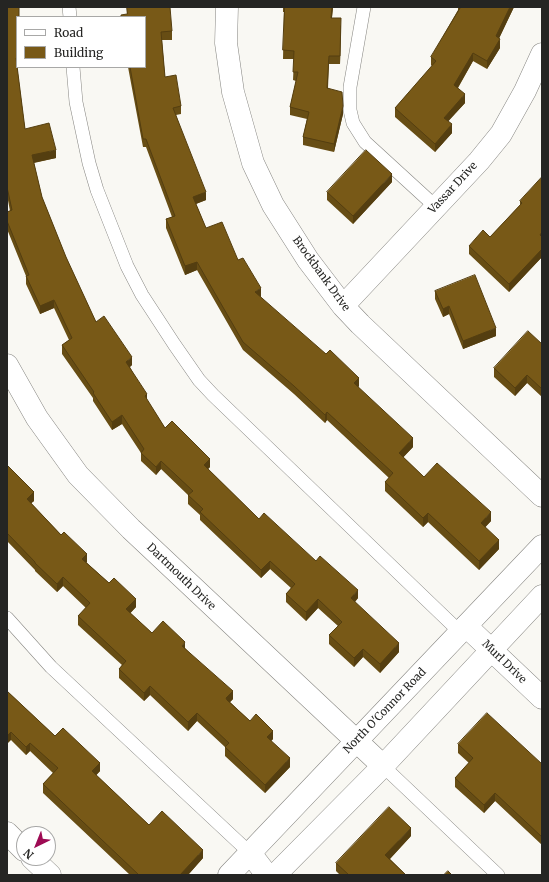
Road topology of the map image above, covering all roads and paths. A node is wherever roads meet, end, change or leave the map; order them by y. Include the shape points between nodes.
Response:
1 (227, 7) edge
2 (364, 7) edge
3 (542, 54) edge
4 (73, 68) edge
5 (436, 207) junction
6 (343, 306) junction
7 (7, 365) edge
8 (542, 496) edge
9 (542, 546) edge
10 (542, 596) edge
11 (7, 618) edge
12 (463, 629) junction
13 (491, 649) junction
14 (542, 698) edge
15 (356, 741) junction
16 (382, 766) junction
17 (7, 833) edge
18 (16, 842) edge
19 (250, 853) junction
20 (40, 866) edge
21 (50, 875) edge
22 (229, 875) edge
23 (267, 875) edge
24 (275, 875) edge
25 (498, 875) edge

1 - 6 street, Brockbank Drive via 226,43 232,92 253,163 273,205 308,260
2 - 5 lane via 350,87 353,123 365,142
3 - 5 street, Vassar Drive via 501,134
4 - 12 lane via 80,125 89,163 127,266 142,295 199,380
5 - 6 street, Vassar Drive
6 - 8 street, Brockbank Drive
7 - 15 street, Dartmouth Drive via 37,418 78,475 142,540
9 - 12 street, North O'Connor Road
10 - 13 street
11 - 19 lane via 52,667
12 - 13 street, Murl Drive
12 - 15 street, North O'Connor Road
13 - 14 street, Murl Drive
13 - 16 street
15 - 16 street, Dartmouth Drive
15 - 19 street, North O'Connor Road
16 - 24 street
16 - 25 lane
17 - 18 street
19 - 22 street, North O'Connor Road
19 - 23 street
20 - 21 street

